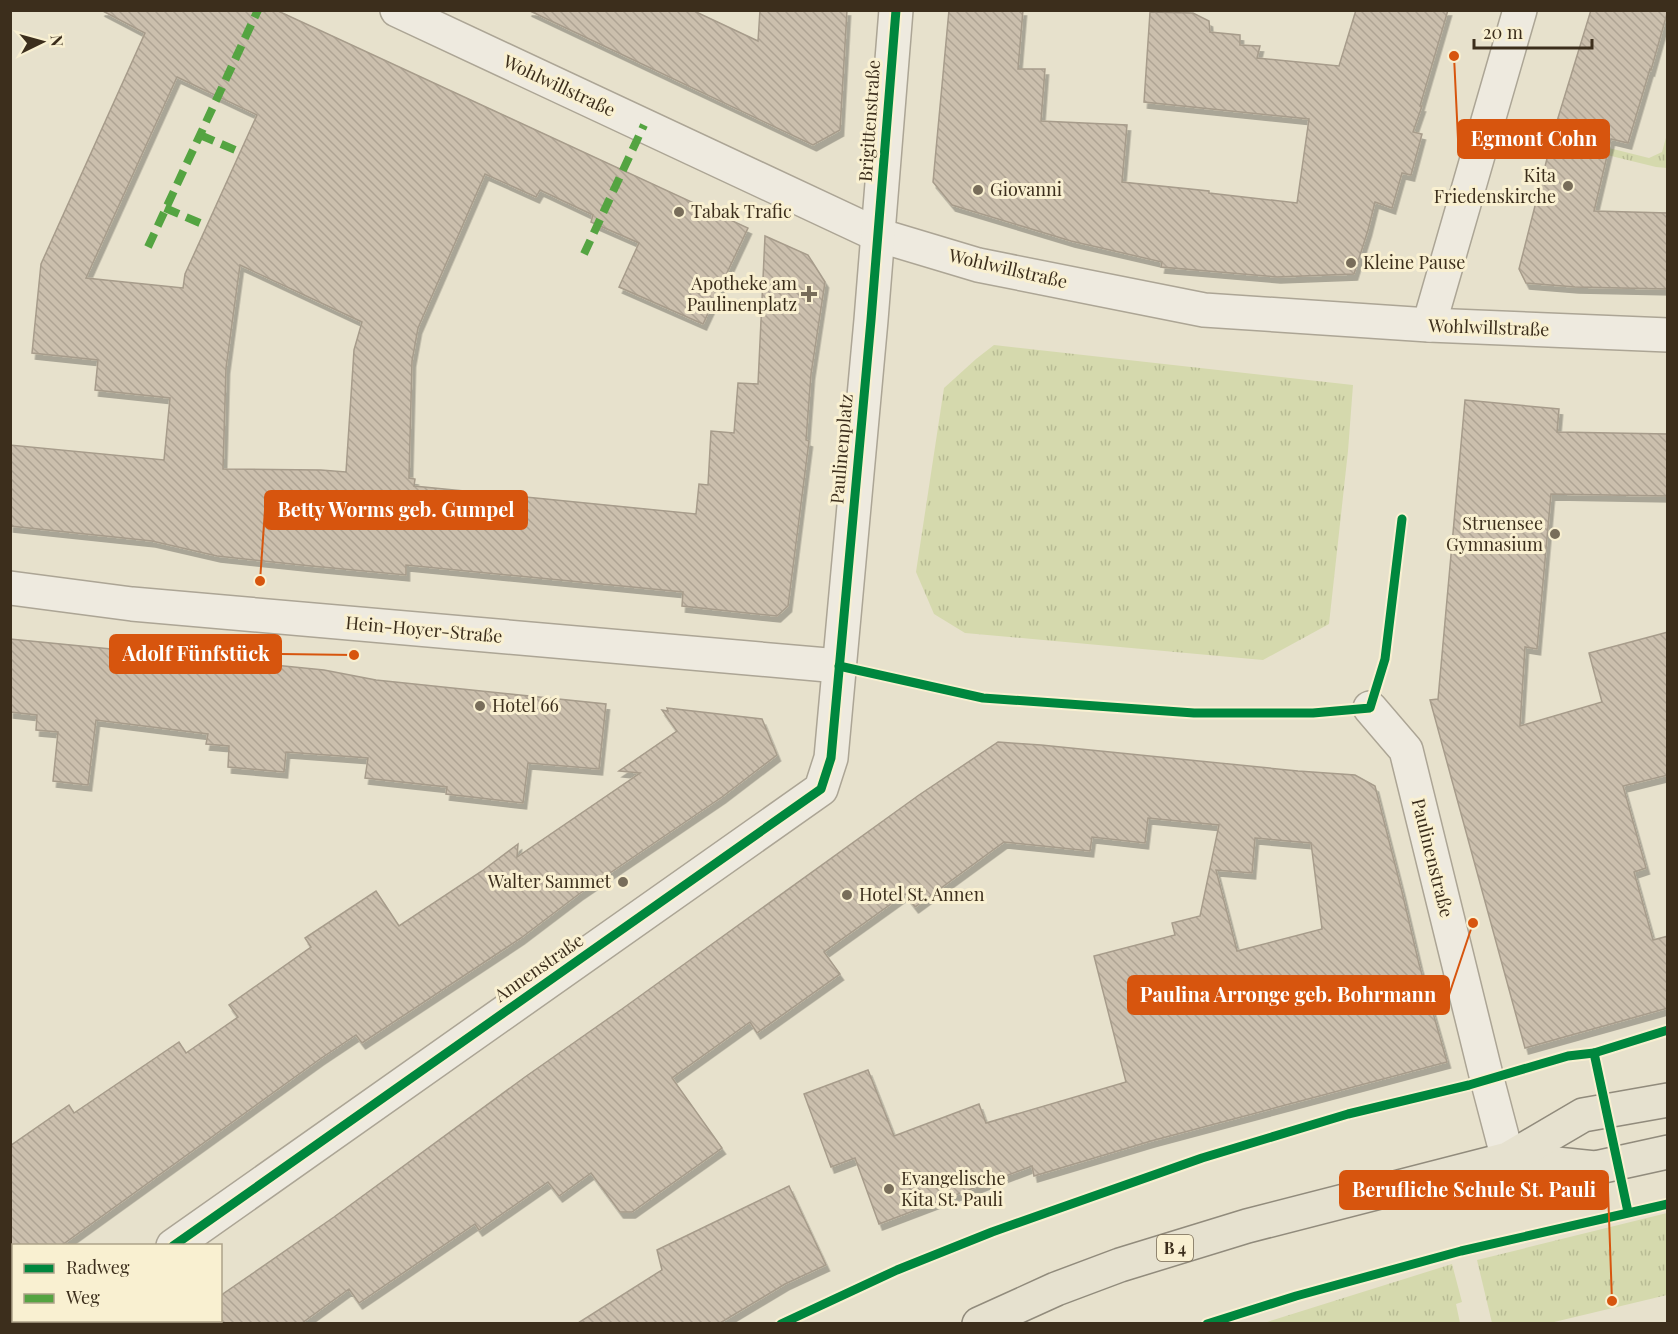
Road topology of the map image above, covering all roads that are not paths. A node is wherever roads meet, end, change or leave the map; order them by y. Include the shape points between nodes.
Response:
1 (397, 10) edge
2 (896, 10) edge
3 (1520, 10) edge
4 (878, 235) junction
5 (1429, 326) junction
6 (1668, 335) edge
7 (10, 588) edge
8 (839, 666) junction
9 (1370, 708) dead end
10 (1668, 1100) edge
11 (1668, 1152) edge
12 (1508, 1159) junction
13 (174, 1244) edge
14 (979, 1323) edge

1 - 4 street, Wohlwillstraße
2 - 4 street, Brigittenstraße
3 - 5 street
4 - 5 street, Wohlwillstraße via 978,265 1204,310
4 - 8 street, Paulinenplatz
5 - 6 street, Wohlwillstraße
7 - 8 street, Hein-Hoyer-Straße via 132,604
8 - 13 street, Annenstraße via 831,758 821,789
9 - 12 street, Paulinenstraße via 1406,750
10 - 12 main road, B 4 via 1583,1115
11 - 12 main road, B 4 via 1595,1167
12 - 14 main road, B 4 via 1246,1226 1120,1265

